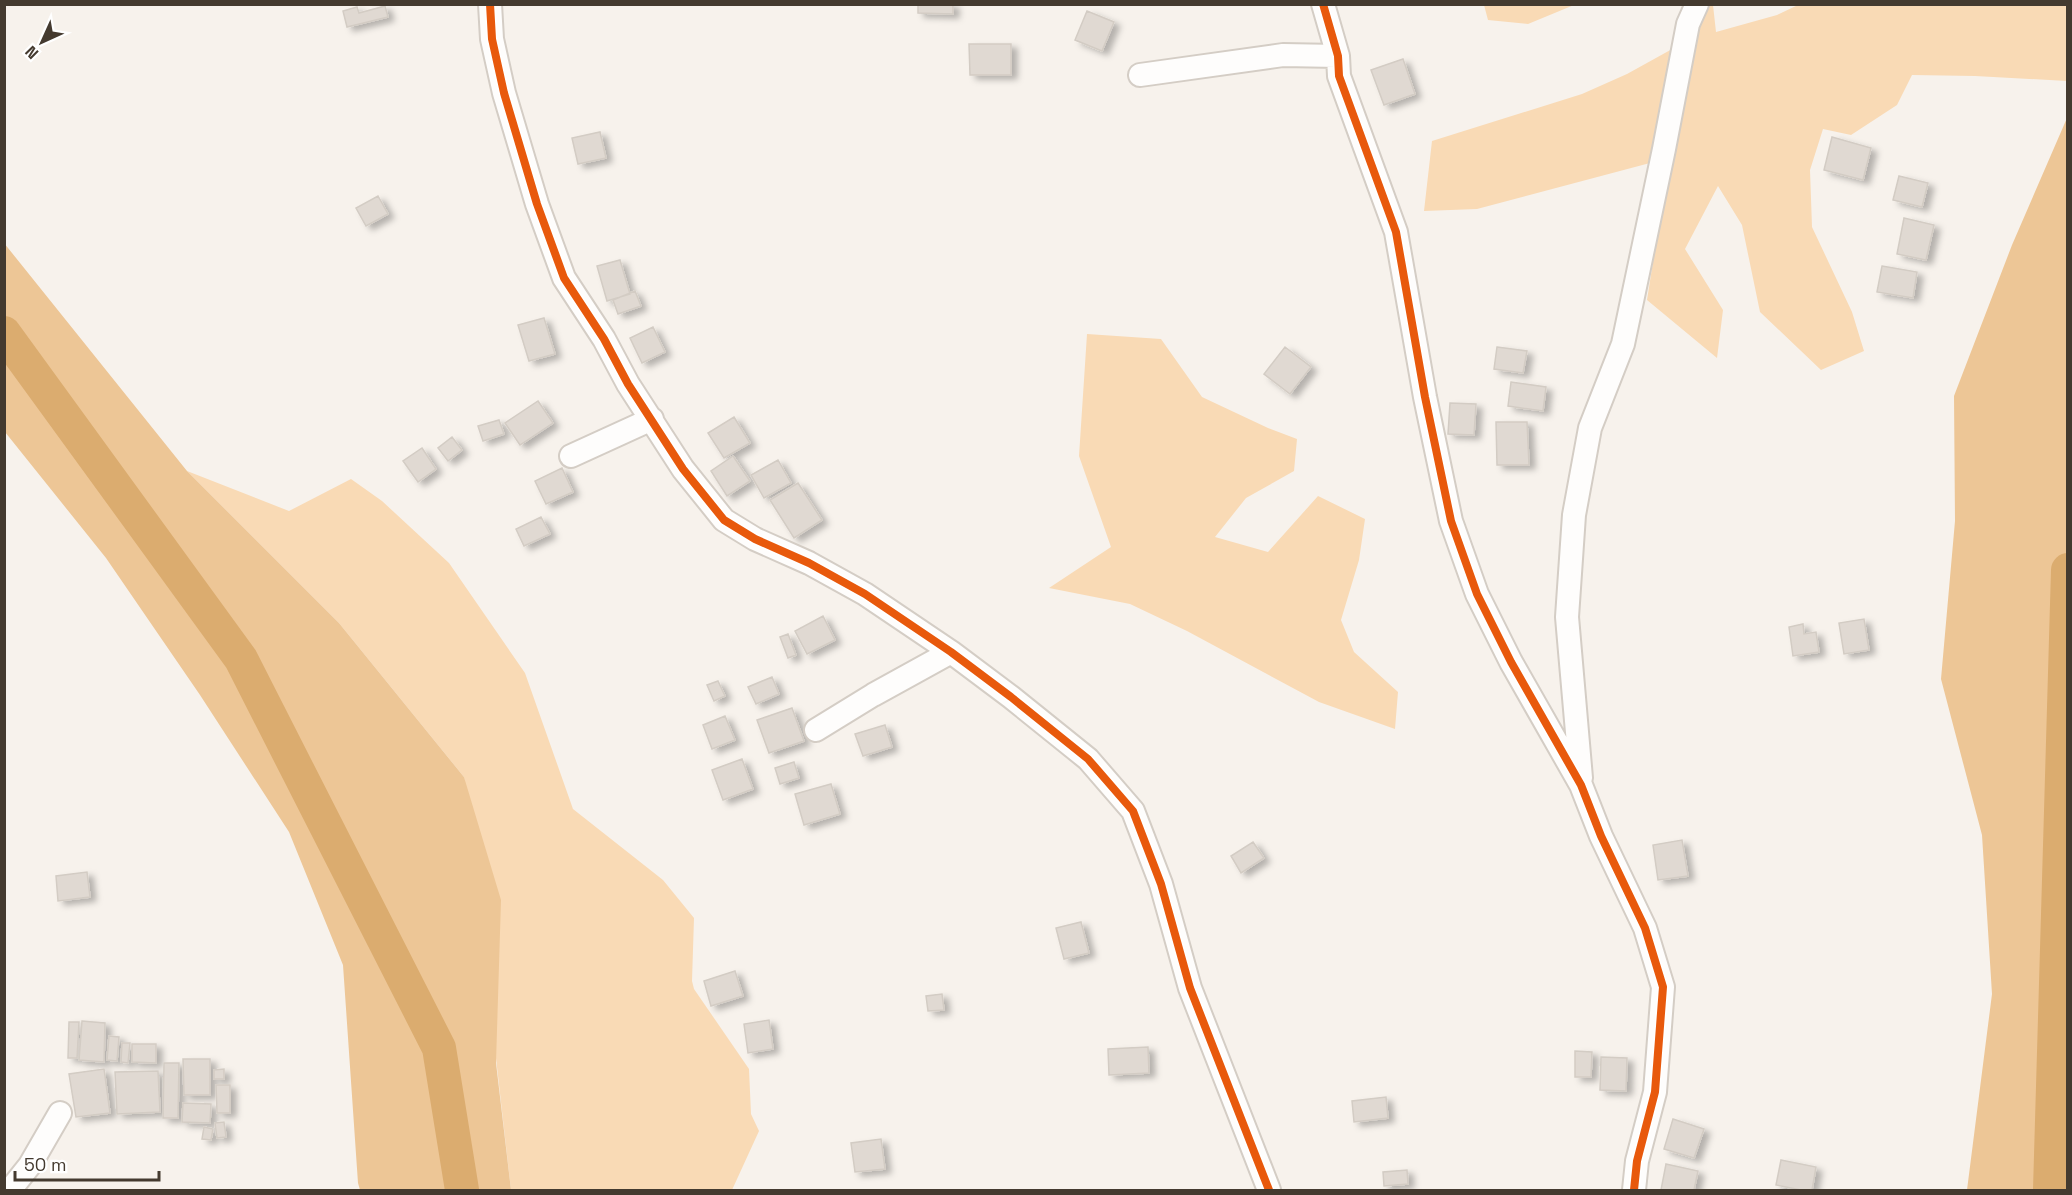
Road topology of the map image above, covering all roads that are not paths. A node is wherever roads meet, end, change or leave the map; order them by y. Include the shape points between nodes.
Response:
1 (490, 4) edge
2 (1323, 4) edge
3 (1697, 4) edge
4 (1338, 56) junction
5 (1140, 75) dead end
6 (652, 419) junction
7 (571, 456) dead end
8 (951, 652) junction
9 (816, 730) dead end
10 (1581, 786) junction
11 (60, 1113) dead end
12 (10, 1191) edge
13 (1269, 1191) edge
14 (1634, 1191) edge

1 - 6 street via 492,39 504,93 564,278
2 - 4 street
3 - 10 street via 1688,24 1623,344 1590,428 1574,515 1567,617
4 - 5 street via 1283,55
4 - 10 street via 1339,76 1396,232 1451,521 1477,594 1510,662
6 - 7 street
6 - 8 street via 683,469 724,520 865,594
8 - 9 street
8 - 13 street via 1088,759 1133,812 1161,884 1190,988
10 - 14 street via 1646,928 1663,987 1655,1092 1637,1161
11 - 12 street

